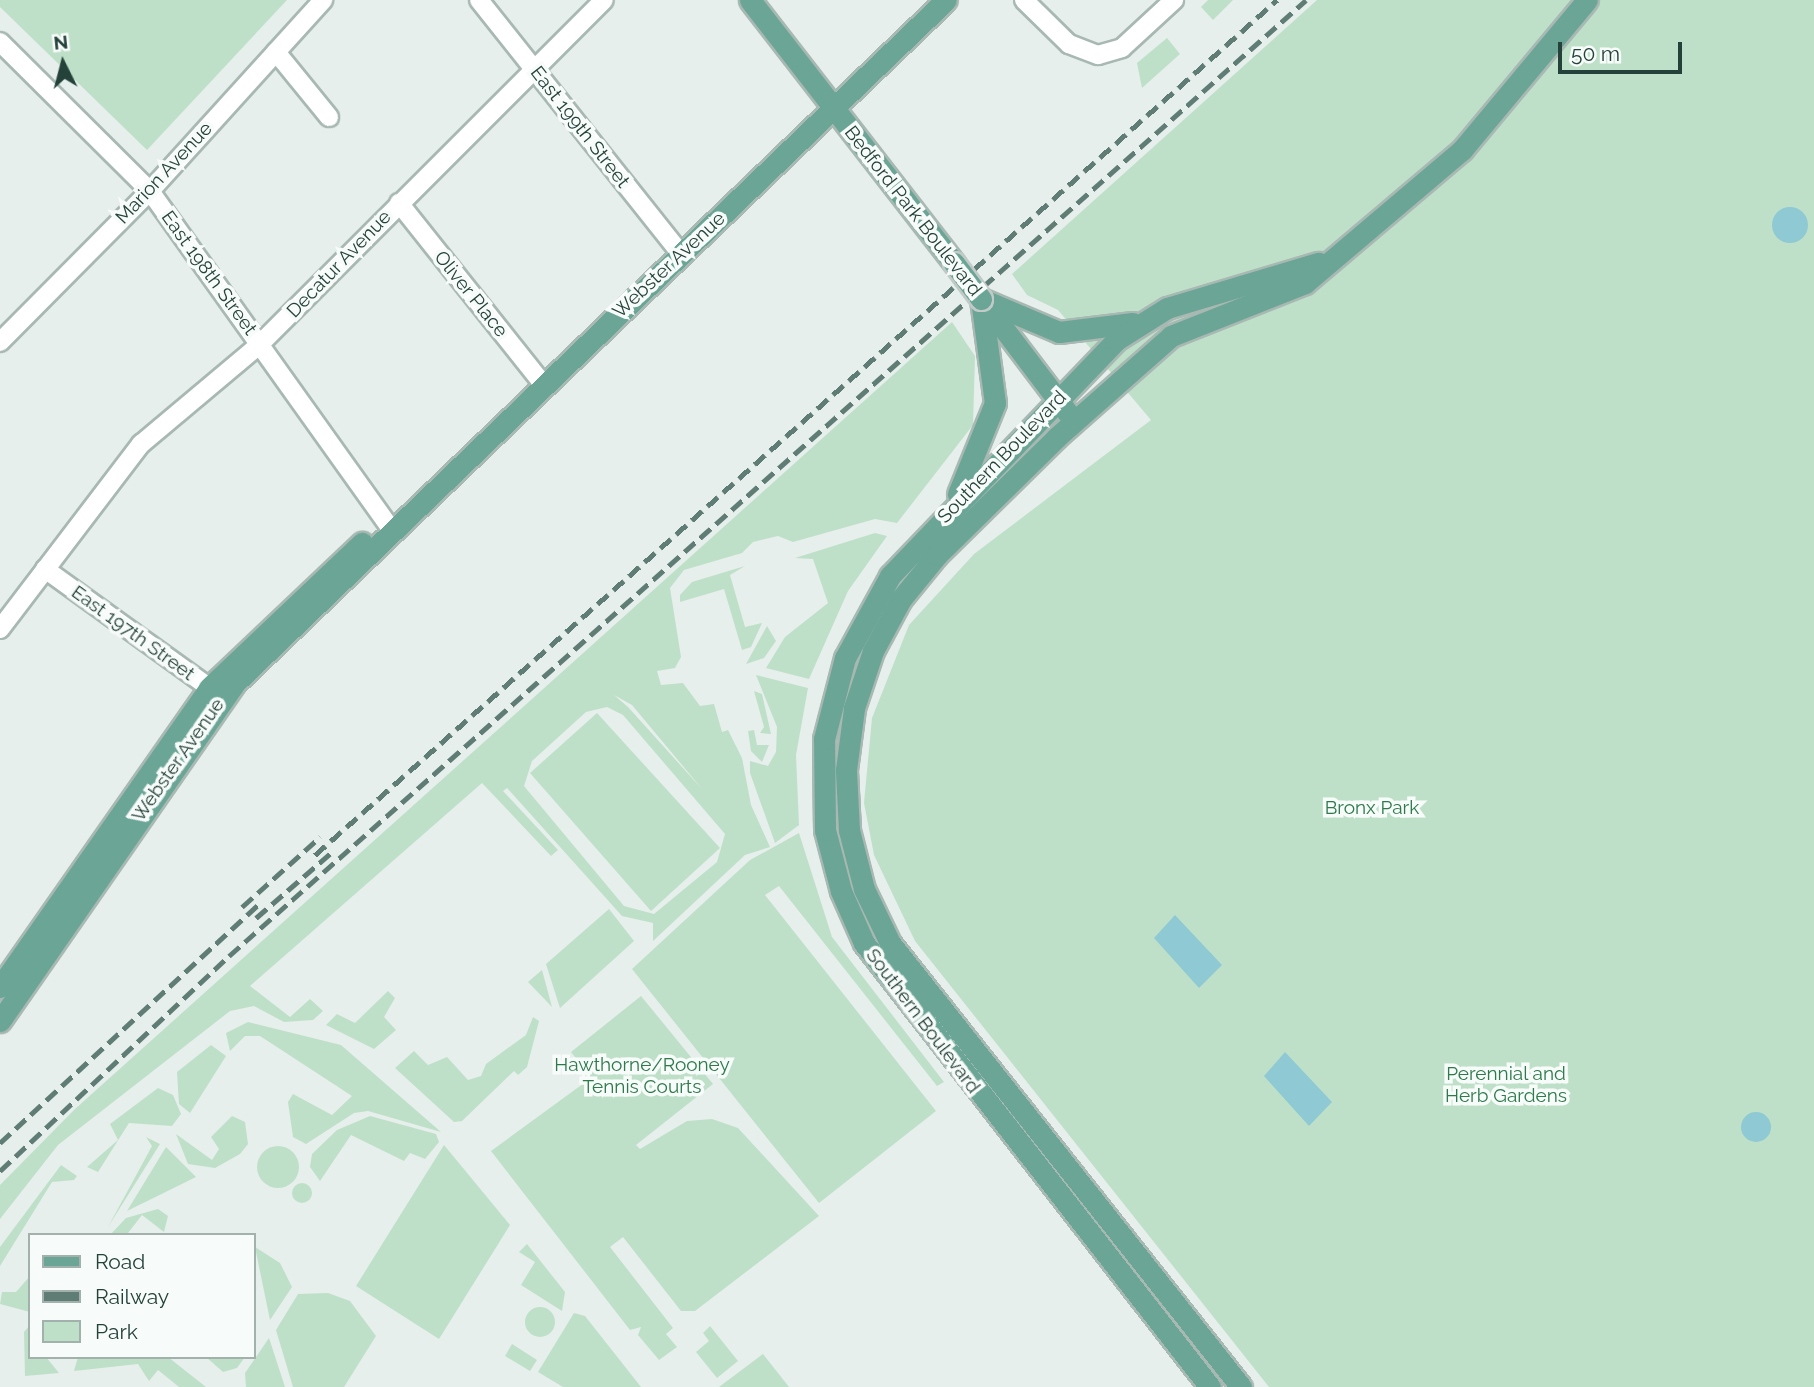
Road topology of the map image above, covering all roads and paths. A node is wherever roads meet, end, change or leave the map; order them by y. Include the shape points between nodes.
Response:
1 (323, 0) edge
2 (480, 0) edge
3 (604, 0) edge
4 (750, 0) edge
5 (946, 0) edge
6 (1024, 0) edge
7 (1174, 0) edge
8 (1587, 0) edge
9 (0, 41) edge
10 (276, 52) junction
11 (535, 69) junction
12 (836, 110) junction
13 (329, 117) dead end
14 (150, 191) junction
15 (398, 203) junction
16 (681, 254) junction
17 (1336, 256) junction
18 (981, 299) junction
19 (1138, 322) junction
20 (0, 342) edge
21 (260, 344) junction
22 (544, 385) junction
23 (1058, 401) junction
24 (1076, 422) junction
25 (949, 511) junction
26 (391, 529) junction
27 (45, 569) junction
28 (0, 629) edge
29 (216, 692) junction
30 (0, 987) edge
31 (0, 1020) edge
32 (1210, 1387) edge
33 (1241, 1387) edge

1 - 10 street, Marion Avenue
2 - 11 street, East 199th Street
3 - 11 street, Decatur Avenue
4 - 12 main road, Bedford Park Boulevard
5 - 12 main road, Webster Avenue
6 - 7 street via 1083,52 1122,48
8 - 17 main road, Southern Boulevard via 1462,150
9 - 14 street, East 198th Street
10 - 13 street
10 - 14 street, Marion Avenue
11 - 15 street, Decatur Avenue
11 - 16 street, East 199th Street
12 - 16 main road, Webster Avenue
12 - 18 main road, Bedford Park Boulevard, bridge
14 - 20 street, Marion Avenue
14 - 21 street, East 198th Street
15 - 21 street, Decatur Avenue
15 - 22 street, Oliver Place
16 - 22 main road, Webster Avenue
17 - 19 main road, Southern Boulevard
17 - 24 main road, Southern Boulevard via 1283,296 1163,341
18 - 19 main road via 1059,332
18 - 23 main road, Bedford Park Boulevard
18 - 25 main road via 996,403
19 - 23 main road, Southern Boulevard
21 - 26 street, East 198th Street
21 - 27 street, Decatur Avenue via 141,444
22 - 26 main road, Webster Avenue
23 - 24 main road, Bedford Park Boulevard
23 - 25 main road, Southern Boulevard
24 - 33 main road, Southern Boulevard via 937,555 885,625 862,679 848,739 849,830 864,889 890,943
25 - 32 main road, Southern Boulevard via 874,598 836,686 824,738 822,799 841,891 880,968
26 - 29 main road, Webster Avenue
27 - 28 street, Decatur Avenue
27 - 29 street, East 197th Street
29 - 30 main road, Webster Avenue
29 - 31 main road, Webster Avenue

